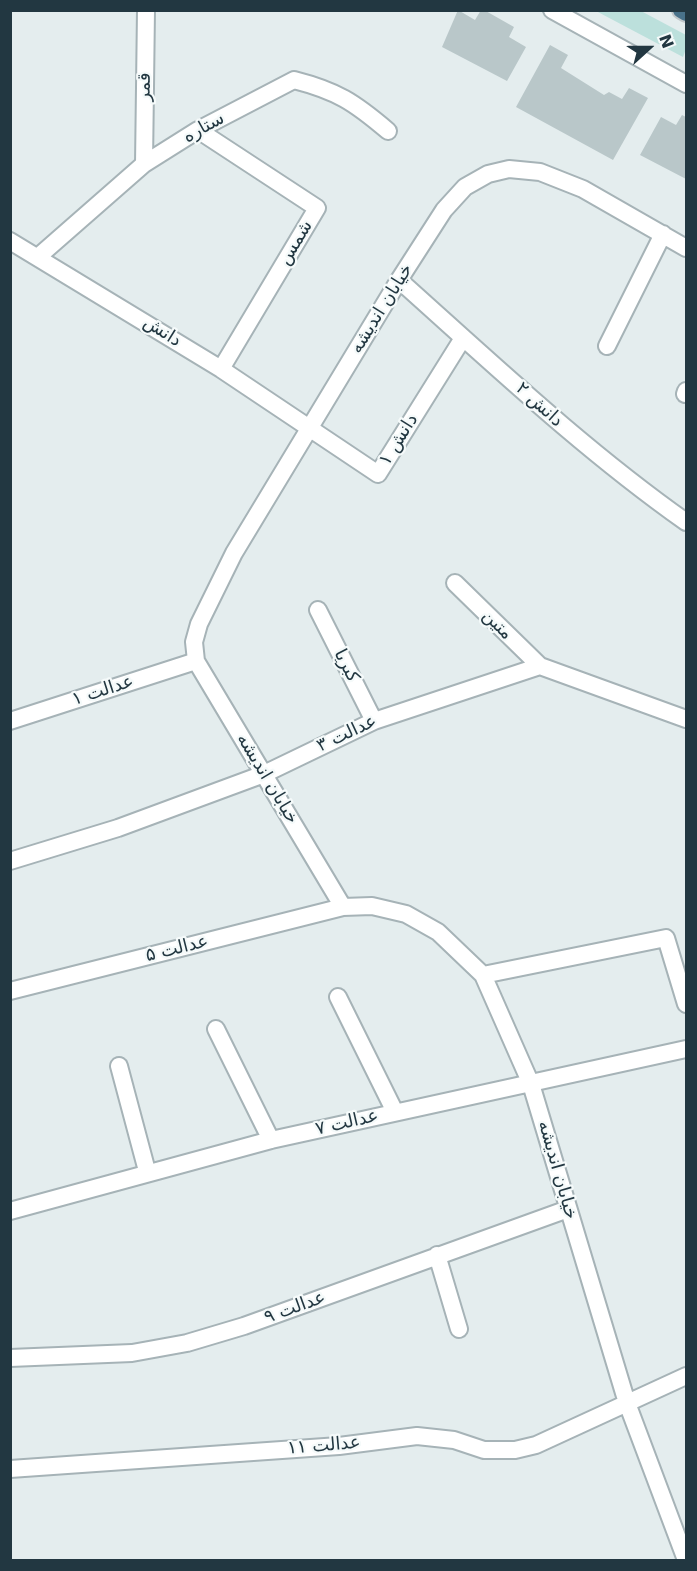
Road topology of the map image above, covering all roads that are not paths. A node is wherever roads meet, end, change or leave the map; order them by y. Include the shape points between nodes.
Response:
1 (146, 10) edge
2 (552, 10) edge
3 (681, 10) edge
4 (687, 13) edge
5 (687, 84) edge
6 (198, 130) junction
7 (388, 131) dead end
8 (144, 164) junction
9 (663, 234) junction
10 (10, 241) edge
11 (687, 248) edge
12 (39, 256) junction
13 (399, 280) junction
14 (463, 338) junction
15 (608, 346) dead end
16 (221, 369) junction
17 (310, 428) junction
18 (687, 522) edge
19 (455, 583) dead end
20 (318, 610) dead end
21 (196, 661) junction
22 (540, 666) junction
23 (687, 719) edge
24 (10, 721) edge
25 (374, 721) junction
26 (264, 774) junction
27 (10, 861) edge
28 (343, 907) junction
29 (483, 975) junction
30 (10, 991) edge
31 (338, 997) dead end
32 (687, 1004) edge
33 (216, 1029) dead end
34 (687, 1049) edge
35 (118, 1066) dead end
36 (531, 1084) junction
37 (395, 1112) junction
38 (271, 1140) junction
39 (147, 1171) junction
40 (568, 1209) junction
41 (10, 1211) edge
42 (436, 1255) junction
43 (459, 1329) dead end
44 (10, 1358) edge
45 (687, 1376) edge
46 (627, 1402) junction
47 (10, 1469) edge
48 (687, 1560) edge

1 - 8 street, قمر
2 - 5 street
3 - 4 highway
6 - 7 street, ستاره via 294,80 322,87 355,103
6 - 8 street, ستاره
6 - 16 street, شمس via 317,208
8 - 12 street, ستاره
9 - 11 street, خیابان اندیشه
9 - 13 street, خیابان اندیشه via 566,180 509,169 476,180 454,196
9 - 15 street
10 - 12 street, دانش
12 - 16 street, دانش
13 - 14 street, دانش ۲
13 - 17 street, خیابان اندیشه
14 - 17 street, دانش ۱ via 378,474
14 - 18 street, دانش ۲ via 587,447
16 - 17 street, دانش
17 - 21 street, خیابان اندیشه via 209,602 194,642
19 - 22 street, متین
20 - 25 street, کبریا
21 - 24 street, عدالت ۱
21 - 26 street, خیابان اندیشه
22 - 23 street
22 - 25 street, عدالت ۳
25 - 26 street, عدالت ۳
26 - 27 street, عدالت ۳ via 118,828
26 - 28 street, خیابان اندیشه
28 - 29 street, خیابان اندیشه via 372,906 406,914 438,932
28 - 30 street, عدالت ۵
29 - 32 street via 666,938
29 - 36 street, خیابان اندیشه
31 - 37 street
33 - 38 street
34 - 36 street, عدالت ۷
35 - 39 street
36 - 37 street, عدالت ۷
36 - 40 street, خیابان اندیشه
37 - 38 street, عدالت ۷
38 - 39 street, عدالت ۷
39 - 41 street, عدالت ۷
40 - 42 street, عدالت ۹
40 - 46 street, خیابان اندیشه
42 - 43 street
42 - 44 street, عدالت ۹ via 187,1343 132,1353
45 - 46 street, عدالت ۱۱
46 - 47 street, عدالت ۱۱ via 536,1445 515,1450 484,1450 454,1440 417,1436 339,1446
46 - 48 street, خیابان اندیشه

